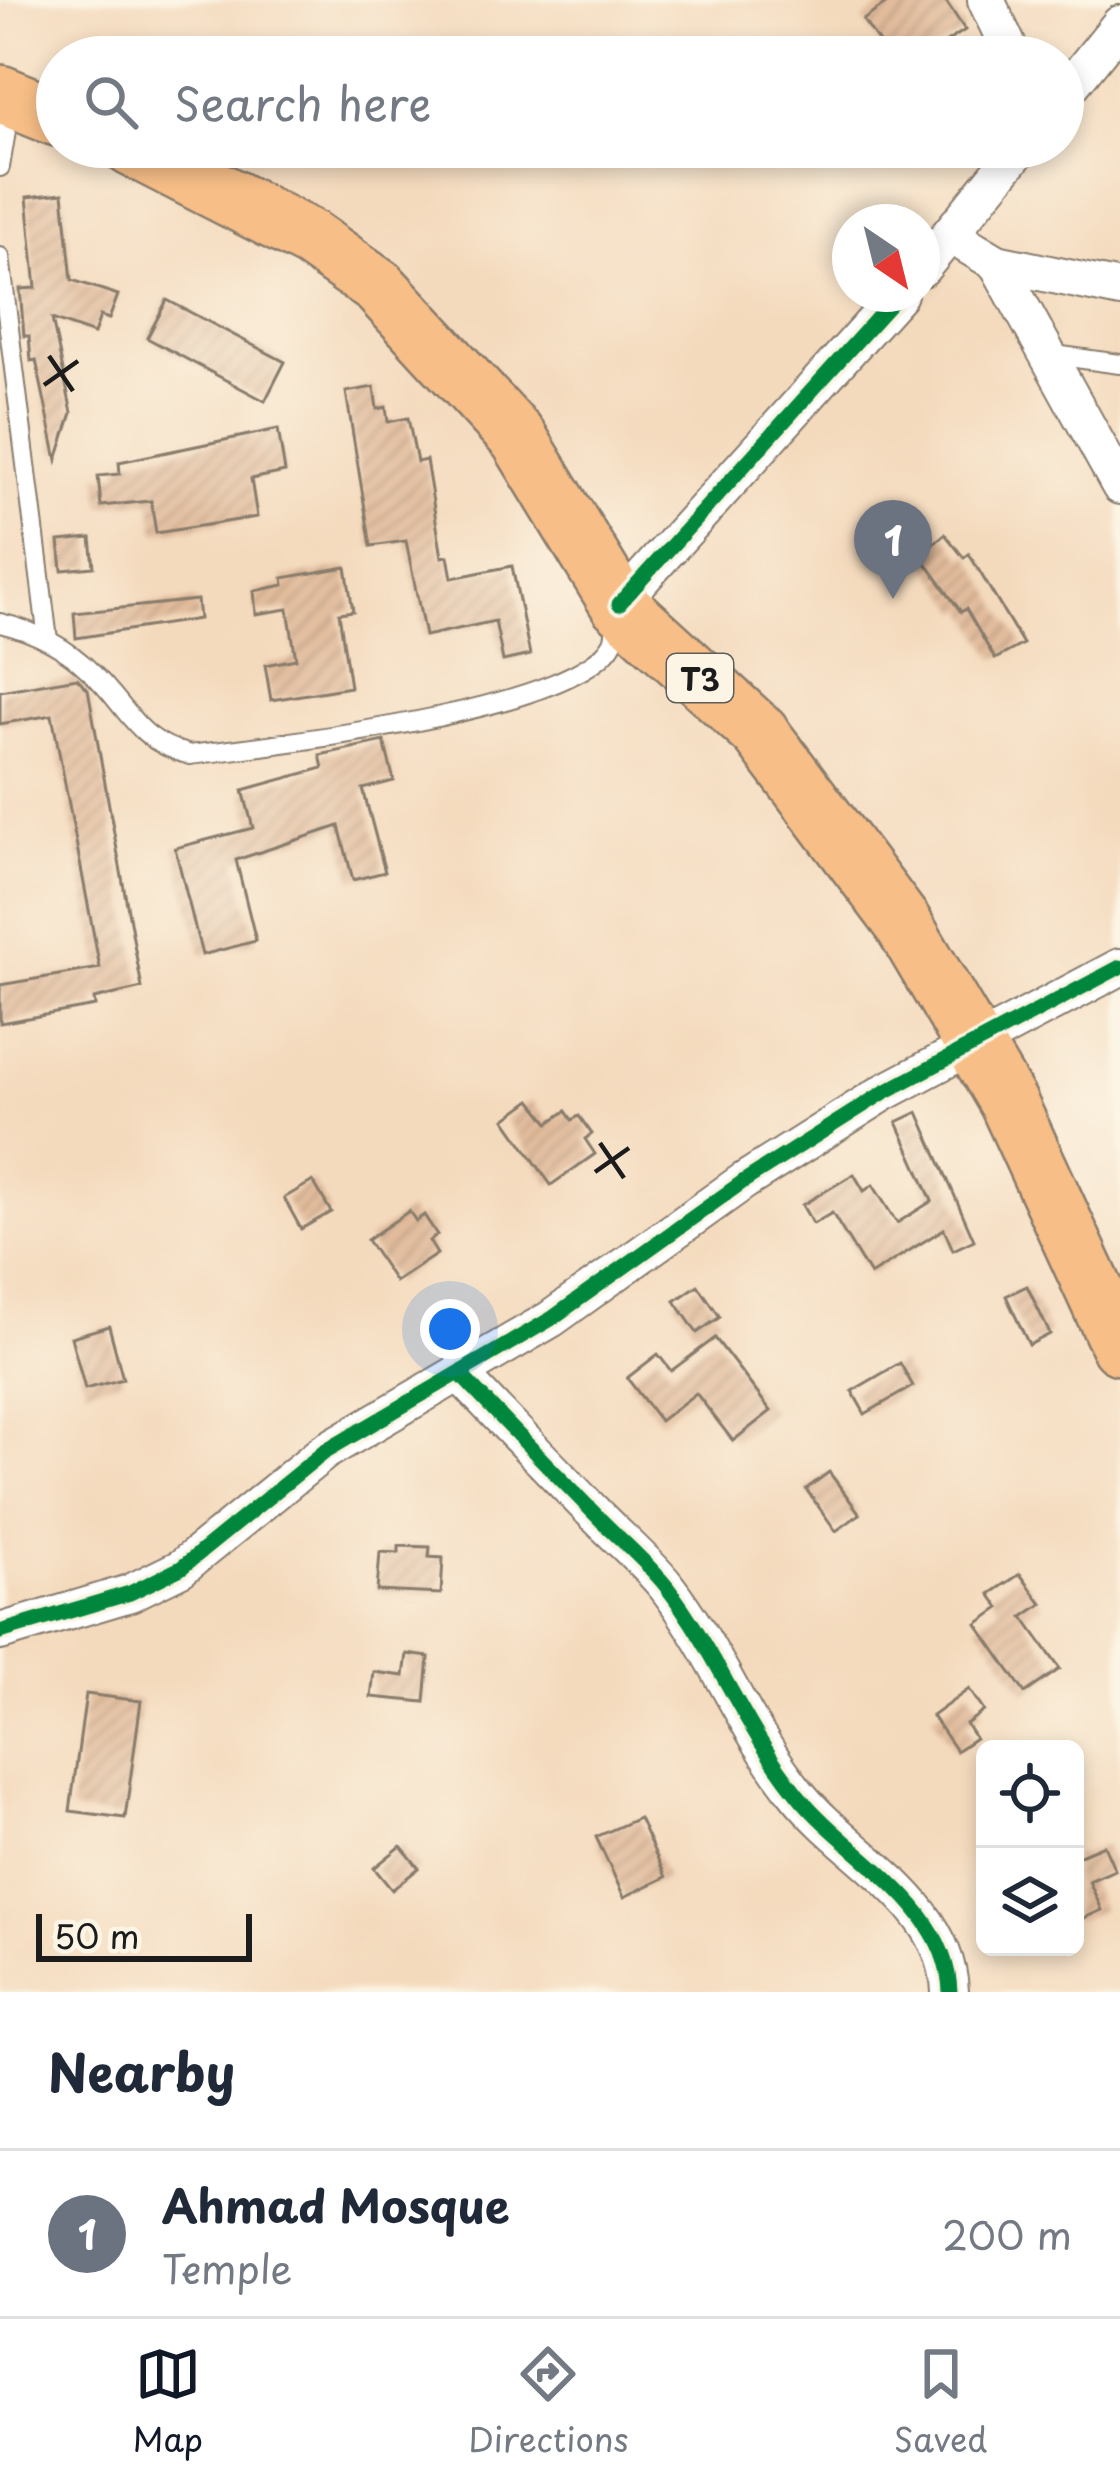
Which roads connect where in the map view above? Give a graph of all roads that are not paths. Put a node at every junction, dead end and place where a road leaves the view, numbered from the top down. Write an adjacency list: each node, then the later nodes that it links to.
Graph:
1 (986, 0): 3 (street)
2 (1120, 24): 4 (street)
3 (1002, 36)
4 (1084, 69)
5 (17, 102): 6 (lane)
6 (0, 167)
7 (173, 168): 18 (highway, T3)
8 (1005, 168): 9 (street)
9 (952, 236): 10 (street); 12 (street)
10 (940, 249)
11 (0, 257): 20 (lane)
12 (997, 263): 13 (street); 15 (street)
13 (1120, 289)
14 (882, 312): 18 (street)
15 (1046, 353): 16 (lane); 17 (street)
16 (1120, 364)
17 (1120, 486)
18 (619, 604): 20 (lane); 22 (highway, T3)
19 (0, 623): 20 (lane)
20 (48, 640)
21 (1120, 967): 22 (street)
22 (976, 1043): 23 (highway, T3); 24 (street)
23 (1120, 1346)
24 (460, 1376): 25 (street); 26 (street)
25 (0, 1632)
26 (950, 1992)

